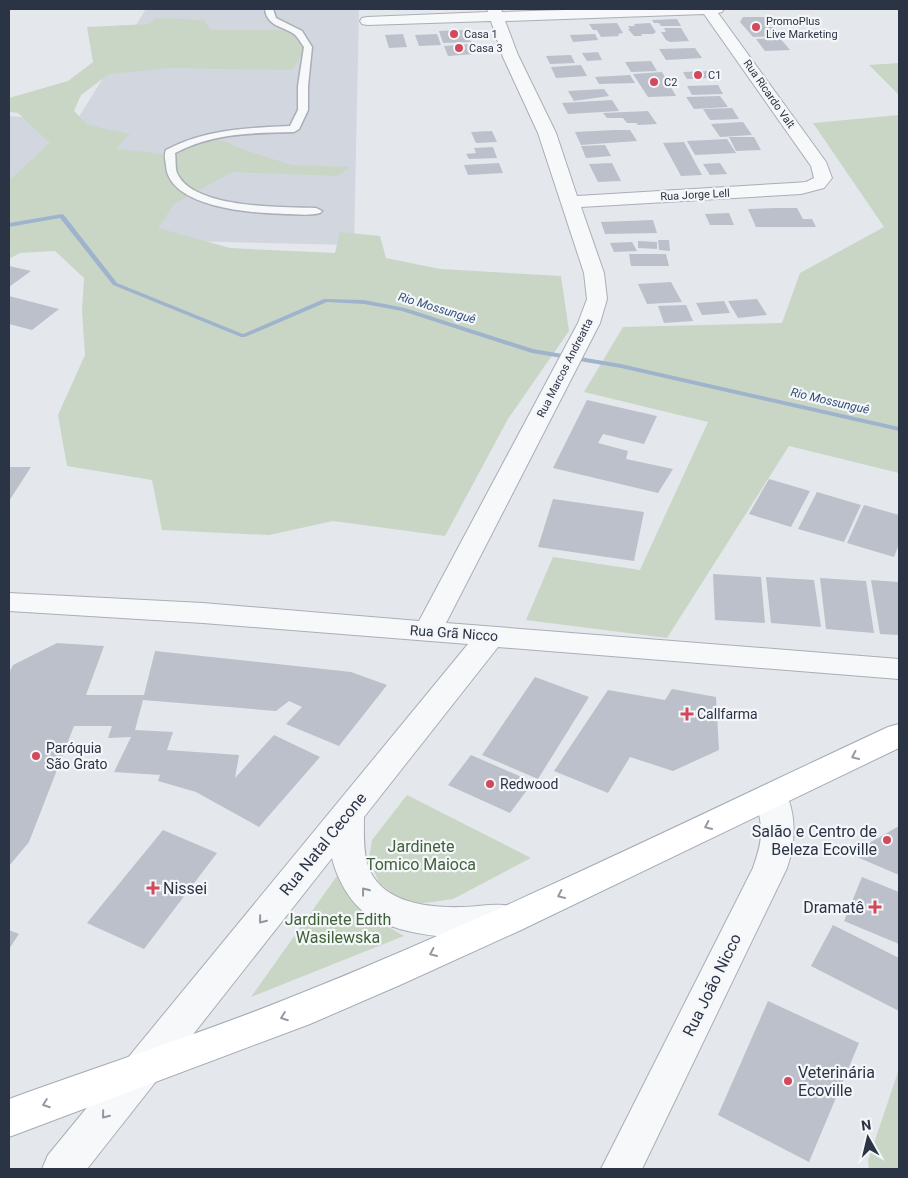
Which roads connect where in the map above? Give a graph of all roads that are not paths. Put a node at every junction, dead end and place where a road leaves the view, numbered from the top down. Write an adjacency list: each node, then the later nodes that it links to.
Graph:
1 (270, 9): 8 (lane)
2 (708, 9): 3 (street); 4 (street); 6 (street, Rua Ricardo Valt)
3 (717, 9)
4 (495, 12): 5 (street); 7 (street, Rua Marcos Andreatta)
5 (367, 21)
6 (820, 182): 7 (street, Rua Jorge Lell)
7 (569, 202): 10 (street, Rua Marcos Andreatta)
8 (316, 211)
9 (9, 602): 10 (street, Rua Grã Nicco)
10 (428, 631): 11 (street, Rua Grã Nicco)
11 (491, 636): 12 (street, Rua Grã Nicco); 15 (street, Rua Natal Cecone)
12 (899, 669)
13 (899, 735): 14 (main road, one-way to 14)
14 (772, 796): 16 (main road, one-way to 16); 20 (street, Rua João Nicco)
15 (348, 814): 16 (street, one-way to 15); 17 (street, Rua Natal Cecone, one-way to 17)
16 (510, 919): 17 (main road, one-way to 17)
17 (141, 1070): 18 (main road, one-way to 18); 19 (street, Rua Natal Cecone, one-way to 19)
18 (9, 1118)
19 (62, 1169)
20 (620, 1169)

